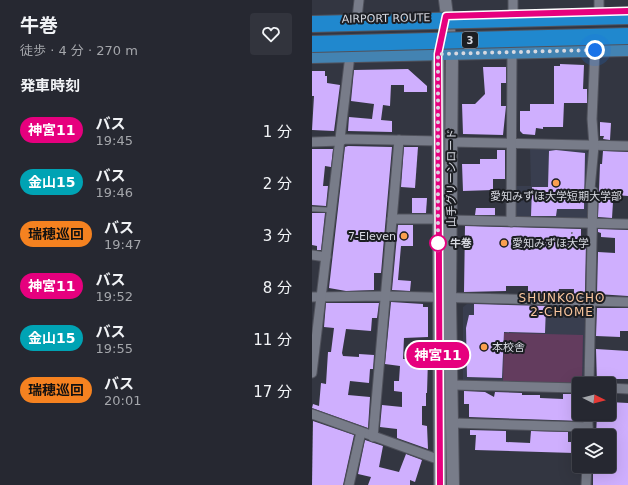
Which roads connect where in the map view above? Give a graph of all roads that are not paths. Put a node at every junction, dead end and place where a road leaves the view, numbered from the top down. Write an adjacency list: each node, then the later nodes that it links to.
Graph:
1 (359, 0): 9 (street)
2 (445, 0): 7 (street, 山手グリーンロード)
3 (513, 0): 6 (street)
4 (599, 6): 5 (main road, AIRPORT ROUTE); 6 (main road, AIRPORT ROUTE)
5 (628, 11)
6 (513, 15): 7 (main road, AIRPORT ROUTE)
7 (446, 16): 9 (main road, AIRPORT ROUTE); 17 (street, 山手グリーンロード)
8 (628, 16): 11 (highway, 3, bridge)
9 (357, 18): 10 (main road, AIRPORT ROUTE)
10 (312, 19)
11 (312, 24)
12 (628, 36): 13 (highway, 3, bridge)
13 (312, 44)
14 (628, 49): 15 (main road)
15 (595, 50): 16 (main road); 26 (street)
16 (512, 52): 17 (main road); 25 (street)
17 (445, 54): 18 (main road); 22 (street, 山手グリーンロード); 24 (street, 山手グリーンロード)
18 (350, 55): 19 (main road); 21 (street)
19 (312, 56)
20 (399, 140): 21 (street); 22 (street); 30 (street)
21 (340, 141): 23 (street); 29 (street)
22 (438, 141): 31 (street, 山手グリーンロード)
23 (312, 142)
24 (451, 142): 25 (street); 32 (street, 山手グリーンロード)
25 (511, 144): 26 (street); 33 (street)
26 (594, 146): 27 (street); 34 (street)
27 (628, 146)
28 (312, 208): 29 (lane)
29 (332, 210): 37 (street)
30 (392, 219): 31 (street); 38 (street)
31 (438, 219): 40 (street, 山手グリーンロード)
32 (451, 220): 33 (street); 41 (street, 山手グリーンロード)
33 (511, 222): 34 (street)
34 (592, 224): 35 (street); 42 (street)
35 (628, 224)
36 (312, 255): 37 (street)
37 (326, 257): 39 (street)
38 (385, 296): 39 (street); 40 (street); 55 (street)
39 (317, 297): 44 (street)
40 (438, 299): 41 (street); 56 (street, 山手グリーンロード)
41 (450, 299): 42 (street); 47 (street, 山手グリーンロード)
42 (590, 301): 43 (street); 46 (street)
43 (628, 302)
44 (313, 355): 45 (street)
45 (312, 373)
46 (589, 377)
47 (453, 385): 48 (street); 52 (street, 山手グリーンロード)
48 (572, 388)
49 (616, 388): 50 (street)
50 (628, 389)
51 (312, 414): 54 (street)
52 (453, 423): 53 (street); 60 (street, 山手グリーンロード)
53 (572, 430)
54 (361, 432): 55 (street); 58 (street)
55 (373, 437): 56 (street)
56 (440, 460): 59 (street, 山手グリーンロード)
57 (587, 473): 61 (street)
58 (349, 485)
59 (440, 485)
60 (453, 485)
61 (586, 485)

